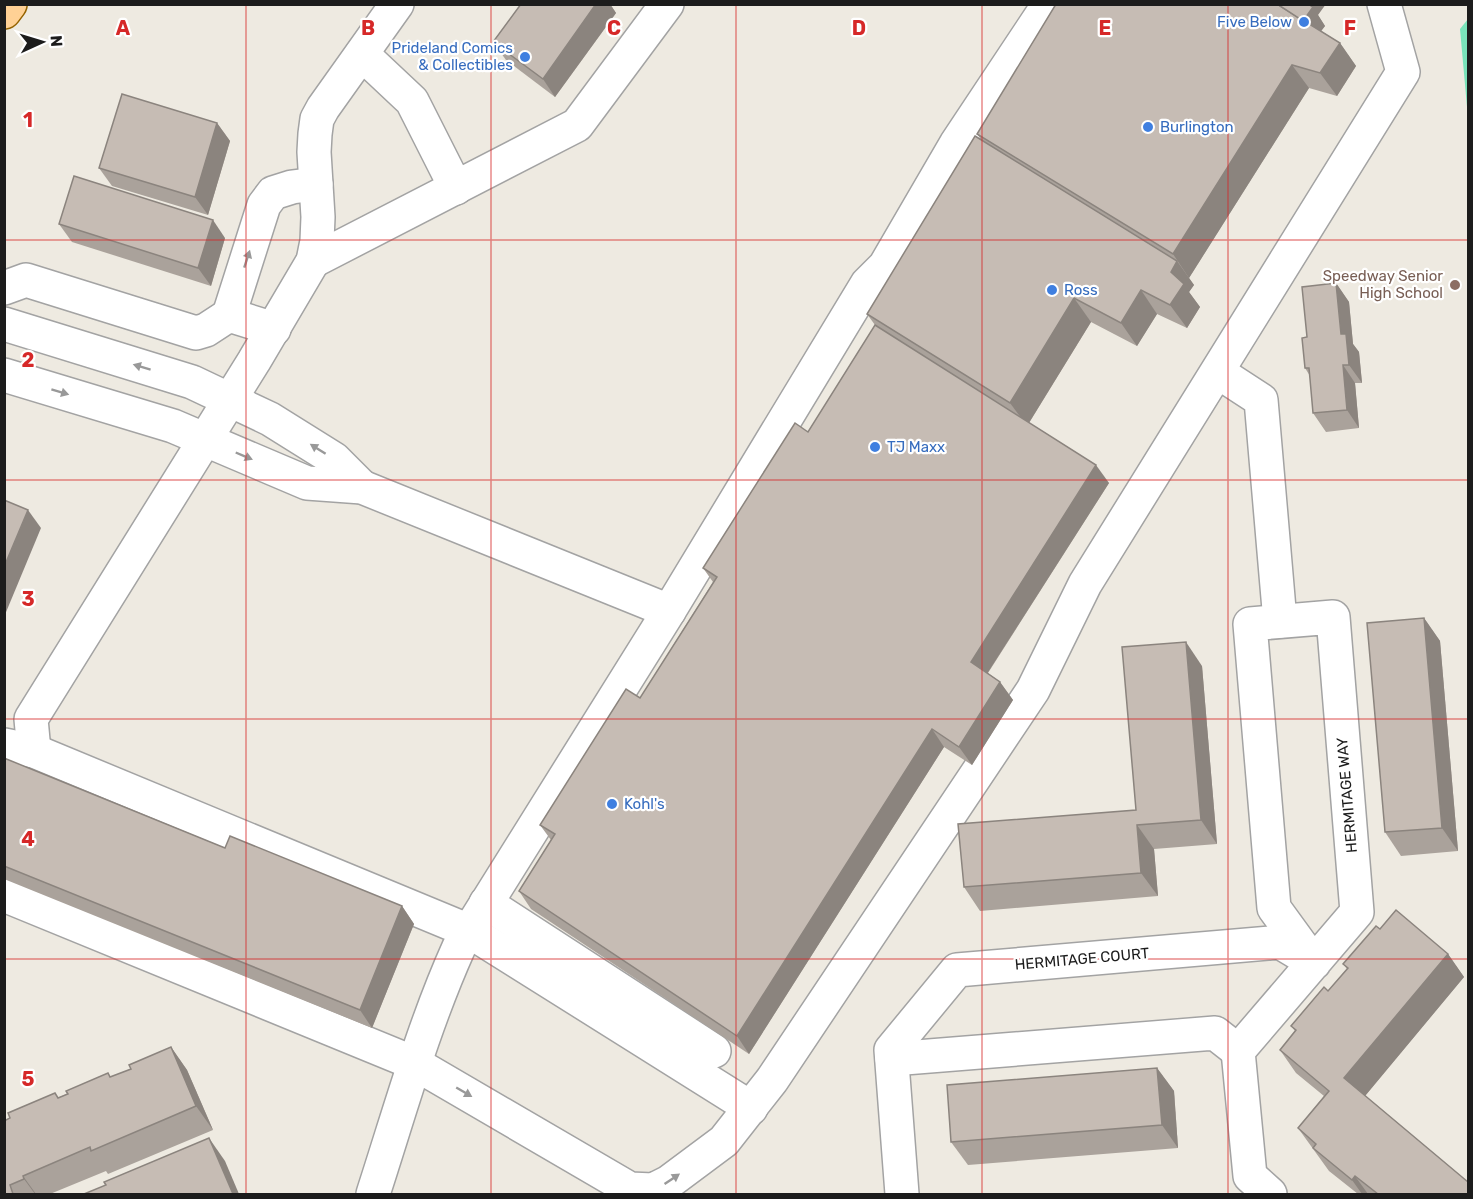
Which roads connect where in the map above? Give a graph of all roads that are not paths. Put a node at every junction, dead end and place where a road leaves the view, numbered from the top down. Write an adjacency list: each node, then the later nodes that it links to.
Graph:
1 (10, 4): 6 (main road)
2 (397, 4): 7 (street)
3 (667, 4): 9 (street)
4 (1049, 4): 20 (street)
5 (1384, 4): 15 (street)
6 (4, 12)
7 (362, 54): 8 (street); 9 (street)
8 (316, 184): 10 (street); 12 (street, one-way to 8)
9 (456, 188): 10 (street)
10 (314, 261): 14 (street)
11 (15, 284): 12 (street)
12 (230, 315): 14 (street)
13 (4, 324): 17 (street, one-way to 13)
14 (274, 329): 17 (street)
15 (1218, 372): 21 (street); 31 (street)
16 (4, 375): 18 (street, one-way to 18)
17 (230, 400): 18 (street); 19 (street, one-way to 17)
18 (205, 440): 19 (street, one-way to 19); 22 (street)
19 (362, 487): 20 (street)
20 (669, 611): 24 (street)
21 (1280, 621): 26 (street); 26 (street, HERMITAGE WAY)
22 (19, 748): 25 (street)
23 (4, 895): 30 (street)
24 (486, 903): 25 (street); 27 (street)
25 (469, 931): 30 (street); 31 (street)
26 (1314, 963): 28 (street, HERMITAGE WAY); 29 (street, HERMITAGE COURT)
27 (714, 1051)
28 (1238, 1051): 29 (street); 34 (street)
29 (892, 1059): 33 (street)
30 (414, 1063): 31 (street, one-way to 31); 32 (street)
31 (750, 1108)
32 (373, 1194)
33 (902, 1194)
34 (1270, 1194)

